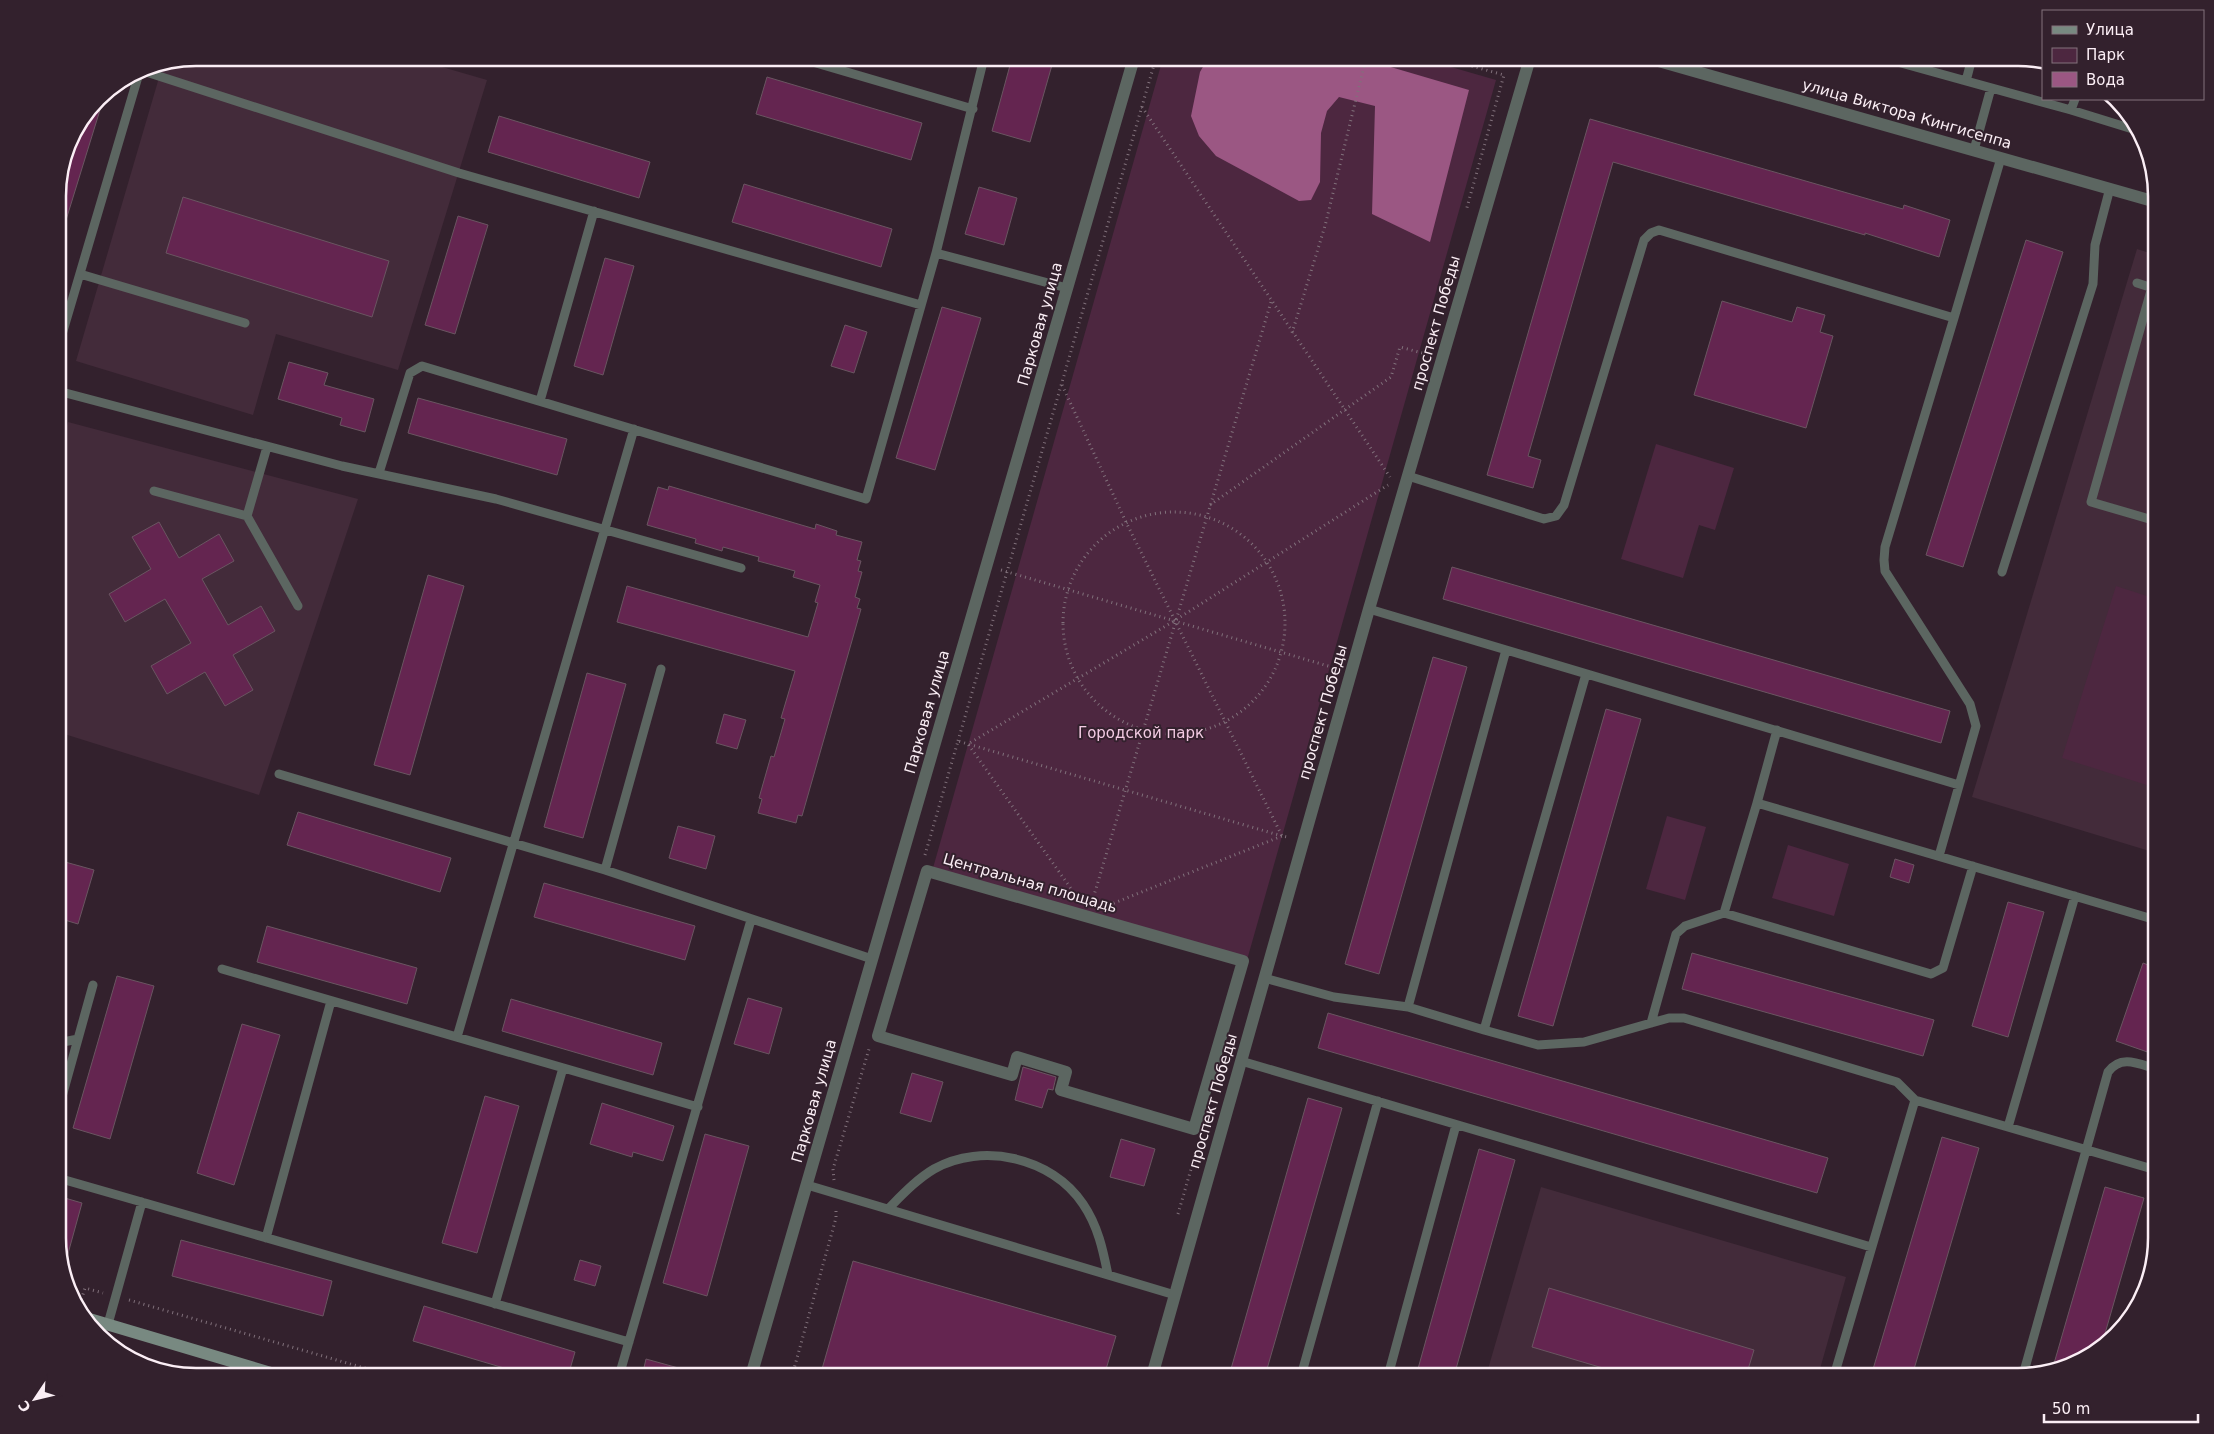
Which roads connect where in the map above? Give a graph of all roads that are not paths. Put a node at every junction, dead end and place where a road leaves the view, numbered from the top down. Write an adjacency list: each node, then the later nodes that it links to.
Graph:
1 (1132, 66): 25 (street, Парковая улица)
2 (1528, 66): 36 (street, проспект Победы)
3 (1677, 66): 16 (street, улица Виктора Кингисеппа)
4 (1912, 66): 10 (lane)
5 (1970, 66): 10 (lane)
6 (829, 67): 13 (lane)
7 (982, 67): 13 (lane)
8 (152, 74): 20 (lane)
9 (137, 81): 22 (lane)
10 (1966, 81): 11 (lane)
11 (1991, 88): 14 (lane); 16 (lane)
12 (2075, 100): 14 (lane)
13 (973, 109): 21 (lane)
14 (2071, 110): 15 (lane)
15 (2128, 128)
16 (1974, 150): 17 (street, улица Виктора Кингисеппа)
17 (2001, 158): 18 (street, улица Виктора Кингисеппа); 29 (lane)
18 (2110, 188): 19 (street, улица Виктора Кингисеппа); 42 (lane)
19 (2148, 200)
20 (594, 211): 26 (lane); 32 (lane)
21 (936, 253): 25 (lane); 26 (lane)
22 (80, 274): 28 (lane); 30 (lane)
23 (2137, 283): 24 (lane)
24 (2148, 286)
25 (1067, 288): 60 (street, Парковая улица)
26 (921, 305): 33 (lane)
27 (2148, 308): 39 (lane)
28 (67, 318)
29 (1954, 318): 36 (lane); 50 (lane)
30 (245, 323)
31 (67, 393): 34 (lane)
32 (540, 401): 33 (lane); 35 (lane)
33 (634, 429): 40 (lane)
34 (267, 447): 35 (lane); 38 (lane)
35 (379, 473): 40 (lane)
36 (1408, 476): 44 (street, проспект Победы)
37 (154, 491): 38 (lane)
38 (247, 516): 43 (lane)
39 (2148, 519)
40 (605, 530): 41 (lane); 52 (lane)
41 (742, 568)
42 (2002, 572)
43 (298, 606)
44 (1369, 609): 45 (lane); 62 (street, проспект Победы)
45 (1506, 650): 47 (lane); 65 (lane)
46 (661, 669): 55 (lane)
47 (1586, 674): 48 (lane); 67 (lane)
48 (1777, 730): 50 (lane); 51 (lane)
49 (279, 774): 52 (lane)
50 (1959, 785): 53 (lane)
51 (1756, 803): 53 (lane); 57 (lane)
52 (514, 843): 55 (lane); 68 (lane)
53 (1939, 856): 54 (lane)
54 (1973, 866): 56 (lane); 57 (lane)
55 (605, 870): 59 (lane)
56 (2075, 896): 58 (lane); 79 (lane)
57 (1724, 912): 66 (lane)
58 (2148, 918)
59 (751, 920): 60 (lane); 77 (lane)
60 (872, 959): 84 (street, Парковая улица)
61 (222, 969): 64 (lane)
62 (1264, 978): 65 (lane); 71 (street, проспект Победы)
63 (93, 985): 69 (lane)
64 (332, 1001): 68 (lane); 87 (lane)
65 (1408, 1007): 67 (lane)
66 (1651, 1023): 67 (lane); 75 (lane)
67 (1484, 1030)
68 (457, 1037): 73 (lane)
69 (78, 1039): 70 (lane); 74 (lane)
70 (67, 1041)
71 (1241, 1061): 76 (lane); 90 (street, проспект Победы)
72 (2148, 1067): 81 (lane)
73 (563, 1068): 77 (lane); 91 (lane)
74 (67, 1079)
75 (1915, 1100): 79 (lane); 88 (lane)
76 (1378, 1101): 78 (lane); 100 (lane)
77 (698, 1107): 94 (lane)
78 (1456, 1124): 88 (lane); 101 (lane)
79 (2008, 1128): 81 (lane)
80 (1194, 1129): 80 (street, Центральная площадь)
81 (2086, 1151): 82 (lane); 95 (lane)
82 (2148, 1168)
83 (67, 1181): 85 (lane)
84 (807, 1185): 86 (lane); 98 (street, Парковая улица)
85 (142, 1202): 87 (lane); 93 (lane)
86 (888, 1209): 89 (lane); 89 (lane)
87 (266, 1238): 91 (lane)
88 (1871, 1247): 102 (lane)
89 (1108, 1275): 90 (lane)
90 (1175, 1296): 99 (street, проспект Победы)
91 (495, 1304): 94 (lane)
92 (97, 1321): 93 (main road)
93 (108, 1324): 96 (main road)
94 (629, 1342): 97 (lane)
95 (2025, 1367)
96 (254, 1368)
97 (621, 1368)
98 (753, 1368)
99 (1154, 1368)
100 (1303, 1368)
101 (1390, 1368)
102 (1836, 1368)

